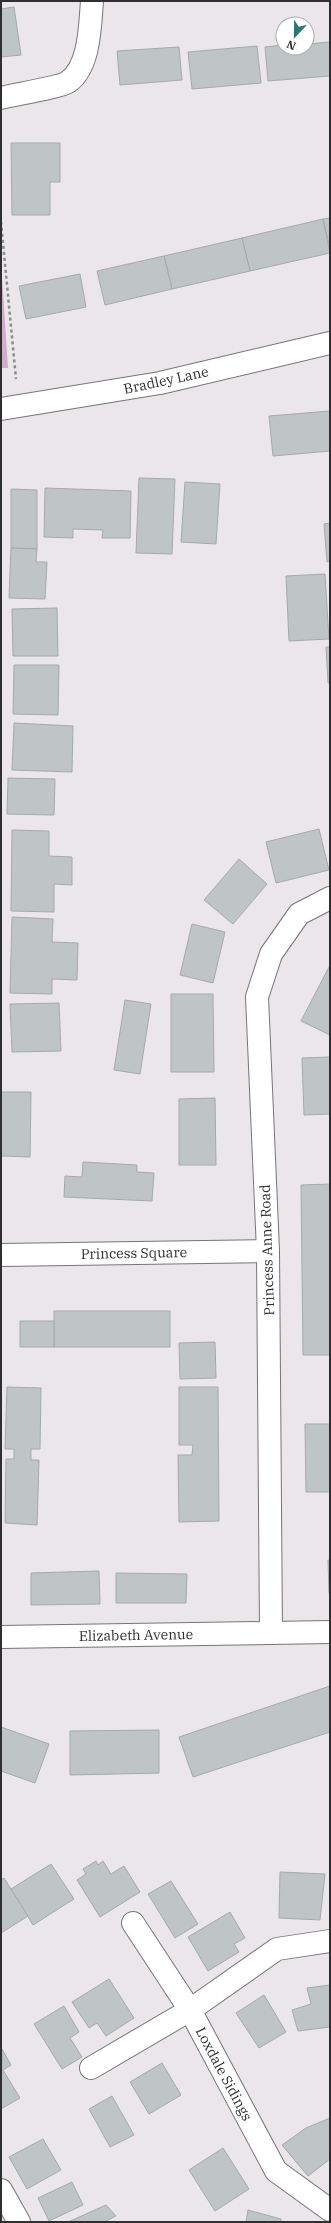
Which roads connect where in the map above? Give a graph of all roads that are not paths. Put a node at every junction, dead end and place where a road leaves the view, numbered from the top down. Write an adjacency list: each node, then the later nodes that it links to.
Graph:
1 (92, 1): 2 (street)
2 (1, 98)
3 (330, 343): 4 (street, Bradley Lane)
4 (10, 407)
5 (330, 898): 6 (street, Princess Anne Road)
6 (268, 1251): 7 (street, Princess Square); 9 (street, Princess Anne Road)
7 (1, 1255)
8 (330, 1632): 9 (street, Elizabeth Avenue)
9 (271, 1633): 10 (street, Elizabeth Avenue)
10 (1, 1637)
11 (133, 1923): 13 (street, Loxdale Sidings)
12 (330, 1941): 13 (street)
13 (190, 2010): 14 (street); 16 (street, Loxdale Sidings)
14 (91, 2068)
15 (1, 2190): 17 (street)
16 (330, 2210)
17 (19, 2222)

